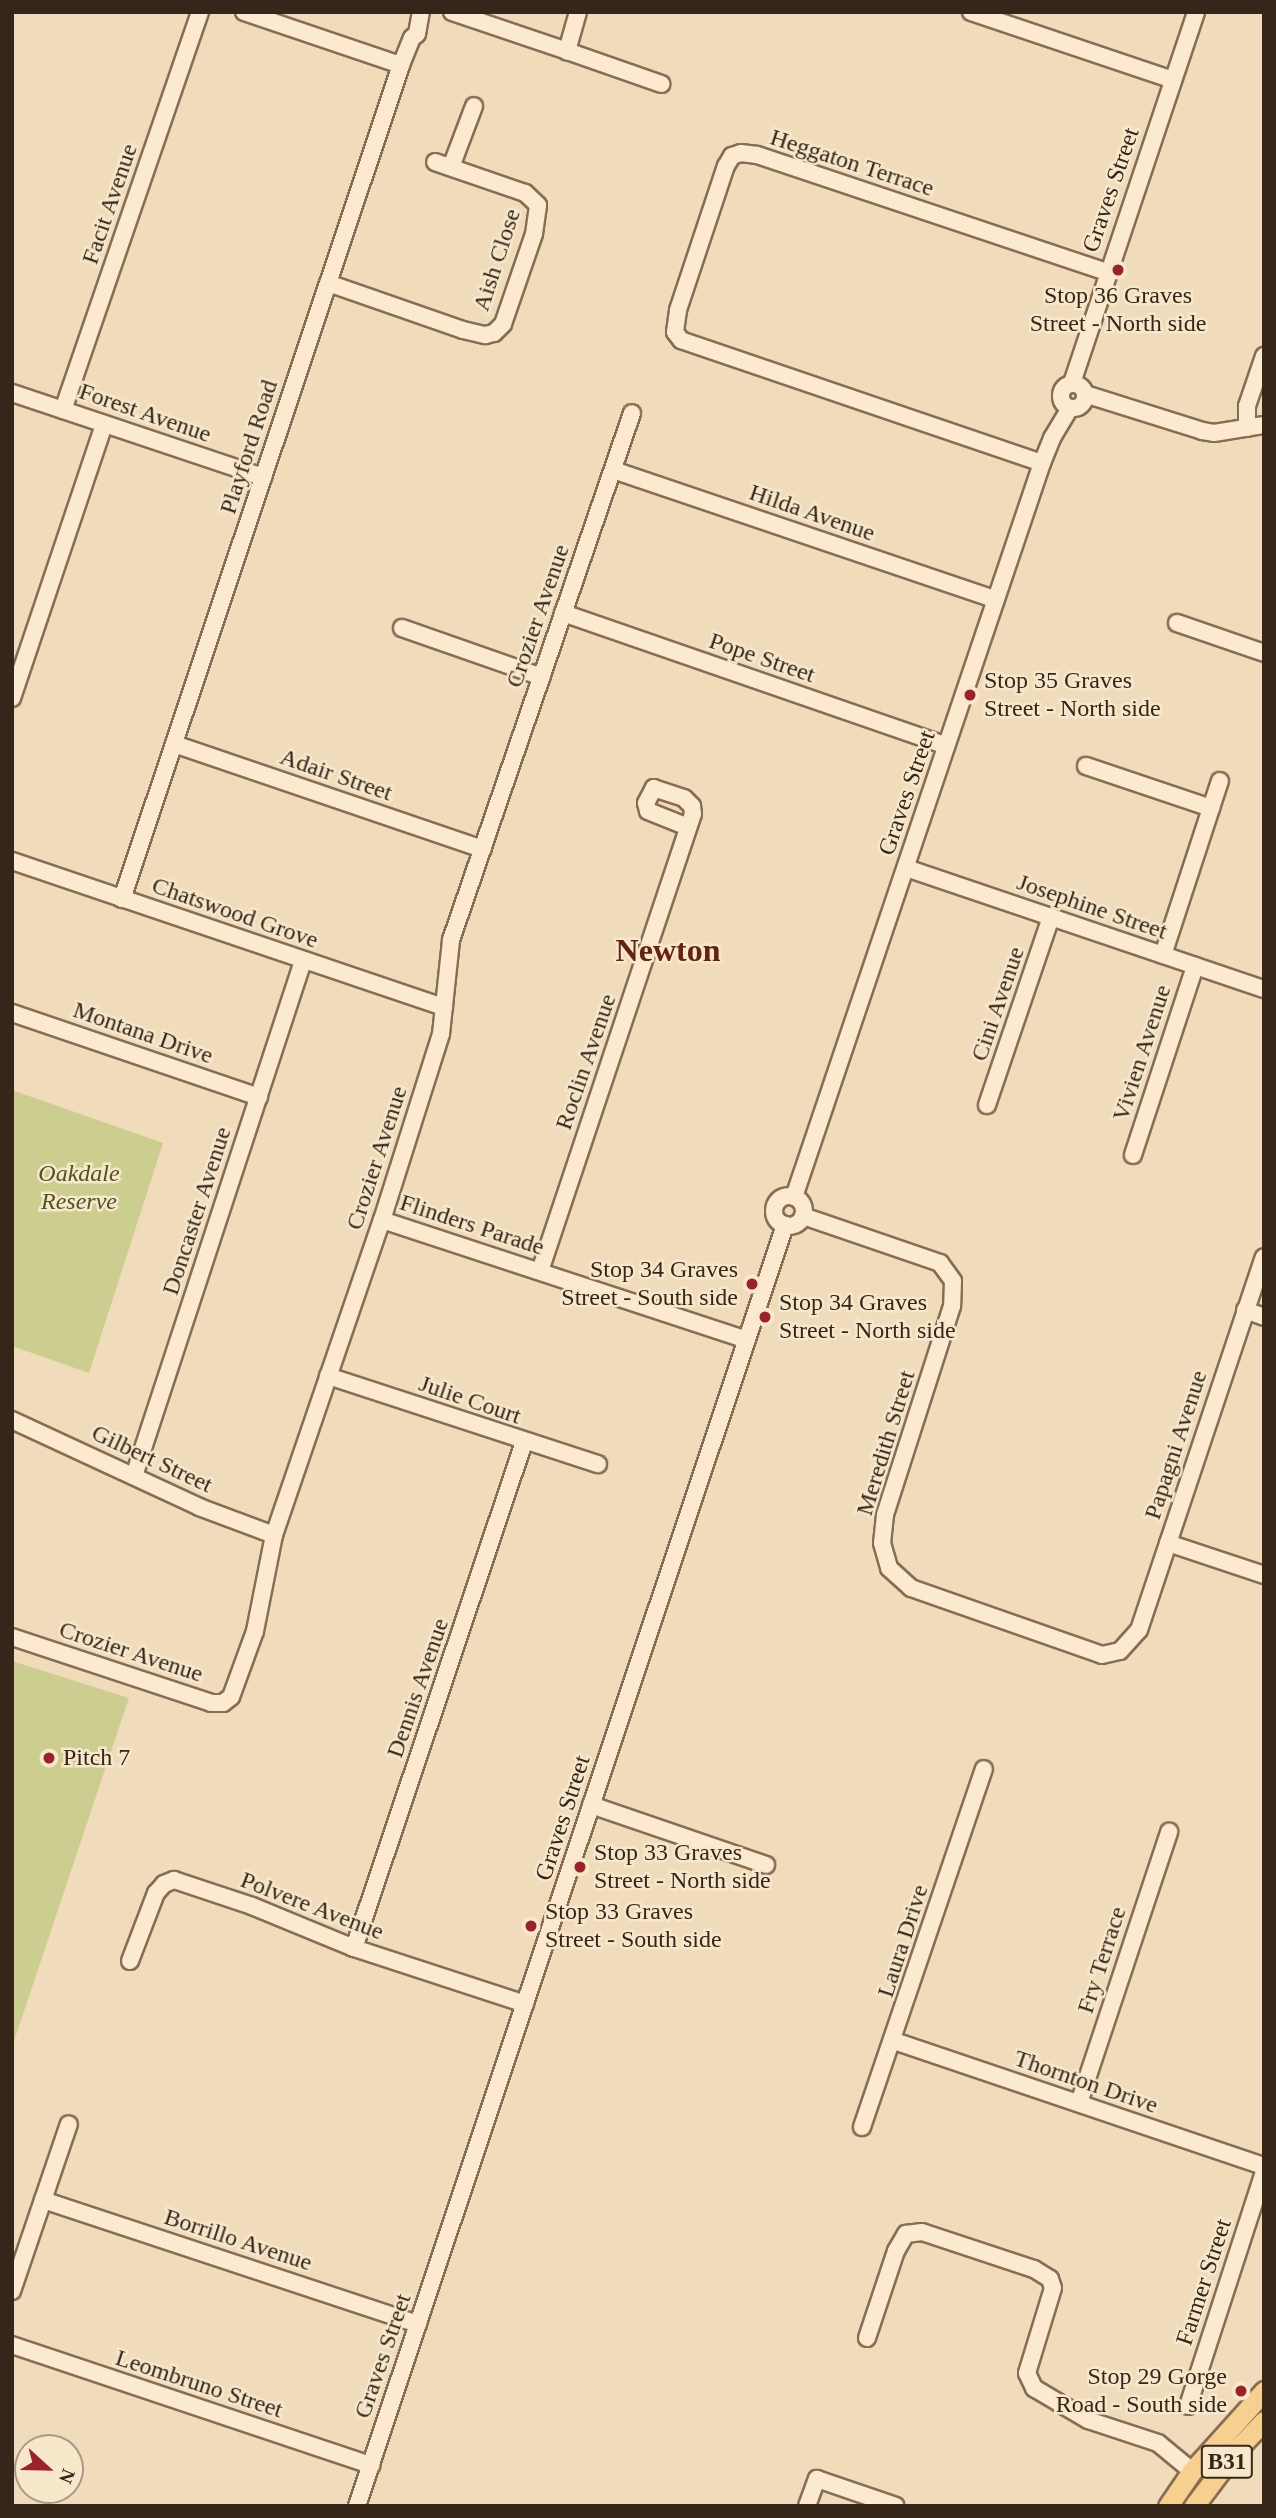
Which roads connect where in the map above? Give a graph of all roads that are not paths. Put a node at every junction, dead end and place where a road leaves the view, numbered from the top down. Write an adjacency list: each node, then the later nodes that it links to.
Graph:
1 (200, 12): 22 (street, Facit Avenue)
2 (244, 12): 9 (street)
3 (421, 12): 9 (street, Playford Road)
4 (452, 12): 8 (street)
5 (579, 12): 8 (street)
6 (971, 12): 10 (street)
7 (1196, 12): 10 (street, Graves Street)
8 (567, 51): 11 (street)
9 (401, 65): 16 (street, Playford Road)
10 (1173, 80): 15 (street, Graves Street)
11 (661, 84)
12 (474, 106): 14 (street)
13 (435, 162): 14 (street, Aish Close)
14 (452, 167): 16 (street, Aish Close)
15 (1107, 272): 18 (street, Graves Street); 27 (street, Heggaton Terrace)
16 (328, 283): 29 (street, Playford Road)
17 (1264, 356): 26 (street)
18 (1072, 383): 20 (street); 21 (street)
19 (12, 393): 22 (street, Forest Avenue)
20 (1085, 394): 21 (street); 26 (street)
21 (1070, 408): 27 (street, Graves Street)
22 (63, 410): 24 (street, Forest Avenue)
23 (632, 413): 28 (street, Crozier Avenue)
24 (104, 424): 29 (street, Forest Avenue); 36 (street)
25 (1264, 425): 26 (street)
26 (1247, 428)
27 (1042, 463): 30 (street, Graves Street)
28 (613, 470): 30 (street, Hilda Avenue); 31 (street, Crozier Avenue)
29 (263, 477): 37 (street, Playford Road)
30 (996, 600): 38 (street, Graves Street)
31 (563, 613): 35 (street, Crozier Avenue); 38 (street, Pope Street)
32 (1177, 622): 34 (street)
33 (402, 628): 35 (street)
34 (1264, 653)
35 (542, 677): 43 (street, Crozier Avenue)
36 (12, 698)
37 (174, 744): 43 (street, Adair Street); 46 (street, Playford Road)
38 (946, 746): 45 (street, Graves Street)
39 (1086, 766): 41 (street)
40 (1220, 781): 41 (street)
41 (1211, 808): 48 (street)
42 (688, 827): 62 (street, Roclin Avenue)
43 (483, 849): 52 (street, Crozier Avenue)
44 (12, 861): 46 (street, Chatswood Grove)
45 (906, 868): 47 (street, Josephine Street); 57 (street, Graves Street)
46 (122, 899): 49 (street, Chatswood Grove)
47 (1051, 917): 48 (street, Josephine Street); 55 (street, Cini Avenue)
48 (1163, 955): 50 (street, Josephine Street)
49 (303, 961): 52 (street, Chatswood Grove); 54 (street, Doncaster Avenue)
50 (1195, 966): 51 (street, Josephine Street); 56 (street, Vivien Avenue)
51 (1264, 989)
52 (444, 1007): 59 (street, Crozier Avenue)
53 (12, 1013): 54 (street, Montana Drive)
54 (259, 1097): 70 (street, Doncaster Avenue)
55 (987, 1105)
56 (1133, 1155)
57 (794, 1197): 58 (street); 60 (street)
58 (803, 1216): 60 (street); 75 (street, Meredith Street)
59 (382, 1220): 62 (street, Flinders Parade); 66 (street, Crozier Avenue)
60 (785, 1225): 65 (street, Graves Street)
61 (1264, 1257): 63 (street, Papagni Avenue)
62 (540, 1271): 65 (street, Flinders Parade)
63 (1245, 1310): 64 (street); 72 (street, Papagni Avenue)
64 (1264, 1317)
65 (747, 1340): 77 (street, Graves Street)
66 (328, 1376): 68 (street, Julie Court); 71 (street, Crozier Avenue)
67 (12, 1420): 70 (street, Gilbert Street)
68 (524, 1442): 69 (street, Julie Court); 80 (street, Dennis Avenue)
69 (598, 1464)
70 (134, 1476): 71 (street, Gilbert Street)
71 (274, 1535): 74 (street, Crozier Avenue)
72 (1168, 1543): 73 (street); 75 (street, Papagni Avenue)
73 (1264, 1575)
74 (12, 1637)
75 (1128, 1645)
76 (984, 1769): 83 (street, Laura Drive)
77 (591, 1805): 79 (street); 82 (street, Graves Street)
78 (1169, 1832): 84 (street, Fry Terrace)
79 (766, 1865)
80 (355, 1948): 81 (street, Polvere Avenue); 82 (street, Polvere Avenue)
81 (130, 1961)
82 (525, 2004): 91 (street, Graves Street)
83 (894, 2041): 84 (street, Thornton Drive); 86 (street, Laura Drive)
84 (1079, 2103): 87 (street, Thornton Drive)
85 (69, 2124): 89 (street)
86 (862, 2127)
87 (1264, 2166)
88 (1264, 2172): 95 (street, Farmer Street)
89 (43, 2200): 90 (street); 91 (street, Borrillo Avenue)
90 (12, 2291)
91 (418, 2324): 97 (street, Graves Street)
92 (867, 2338): 98 (street)
93 (12, 2346): 97 (street, Leombruno Street)
94 (1263, 2394): 98 (main road, B31)
95 (1188, 2406)
96 (1264, 2421): 103 (main road, B31)
97 (371, 2465): 99 (street, Graves Street)
98 (1192, 2471): 102 (main road, B31)
99 (357, 2506)
100 (807, 2506): 101 (street)
101 (896, 2506)
102 (1168, 2506)
103 (1194, 2506)

